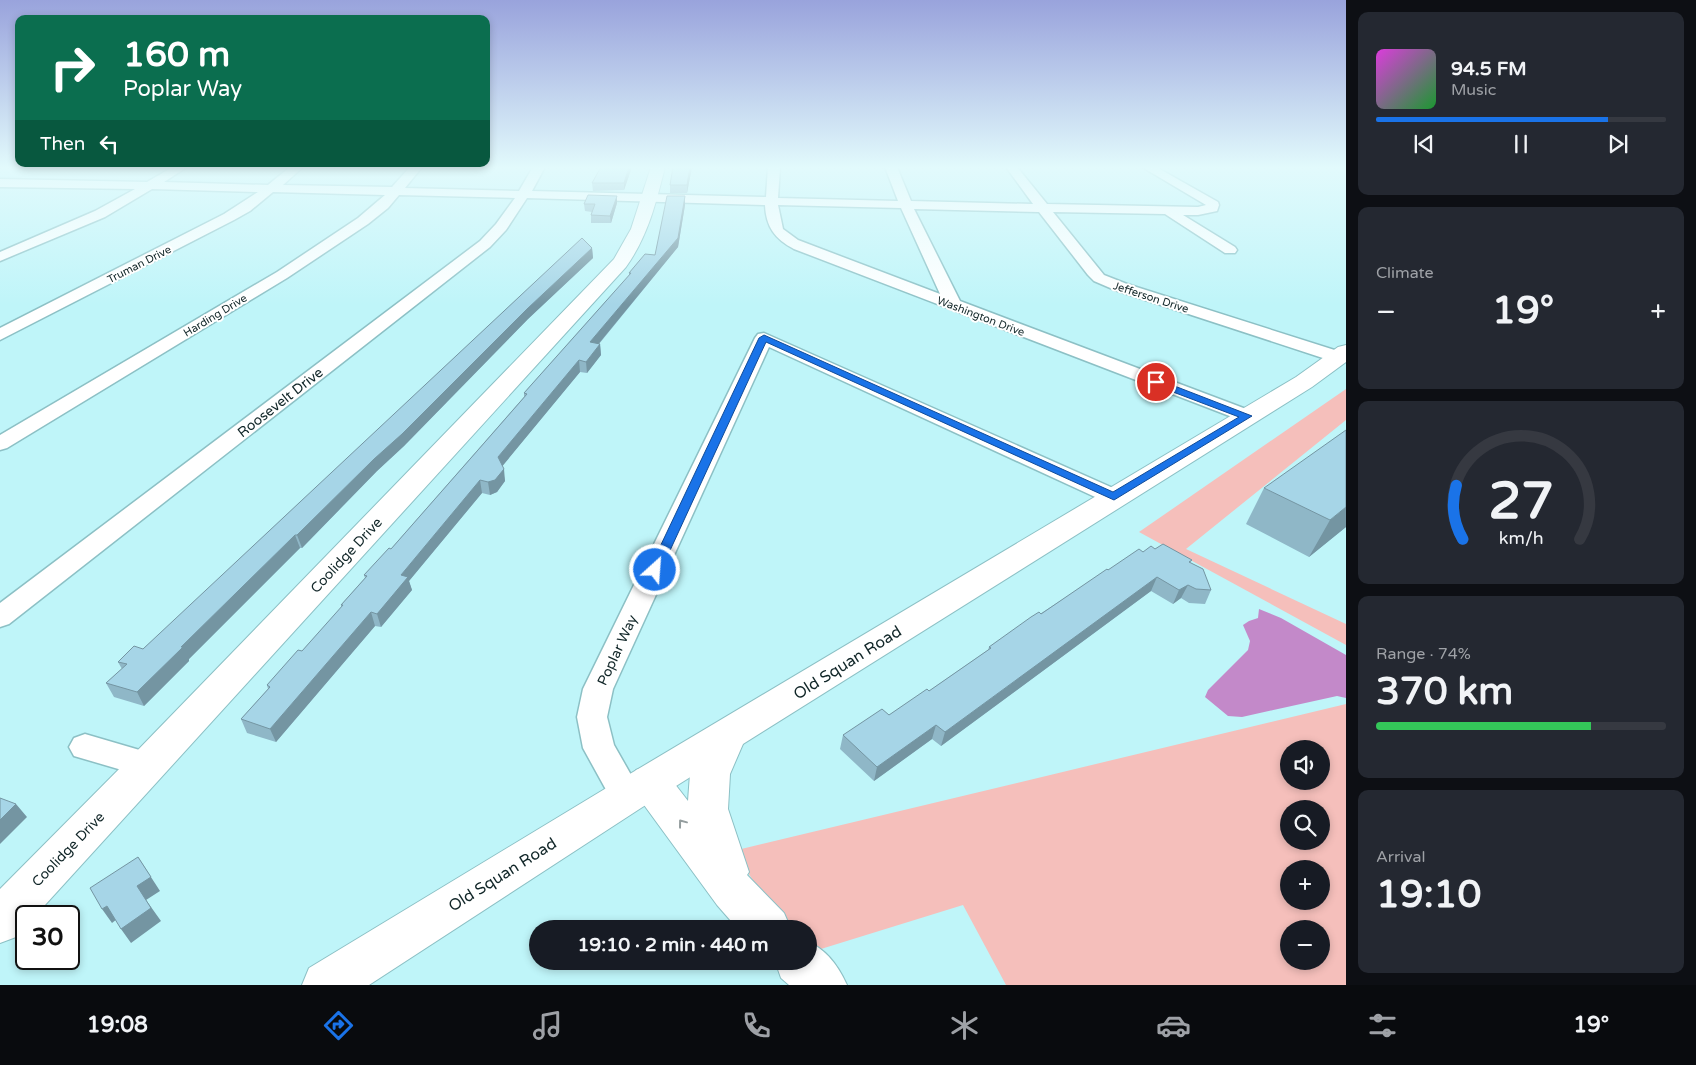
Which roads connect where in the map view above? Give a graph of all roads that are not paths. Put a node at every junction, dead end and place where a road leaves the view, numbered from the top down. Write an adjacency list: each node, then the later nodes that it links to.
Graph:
1 (102, 213): 11 (street)
2 (236, 213): 13 (street, Truman Drive)
3 (373, 213): 16 (street, Harding Drive)
4 (511, 213): 18 (street, Roosevelt Drive)
5 (645, 213): 21 (main road, Coolidge Drive)
6 (774, 213): 12 (street, Washington Drive)
7 (910, 213): 12 (street)
8 (1046, 213): 14 (street, Jefferson Drive)
9 (1172, 213): 10 (street)
10 (1230, 250)
11 (0, 257)
12 (954, 306): 15 (street, Washington Drive)
13 (0, 335)
14 (1342, 355): 15 (main road, Old Squan Road)
15 (1247, 416): 17 (main road, Old Squan Road)
16 (0, 444)
17 (1114, 497): 19 (main road, Old Squan Road); 22 (street, Poplar Way)
18 (0, 617)
19 (727, 737): 22 (main road, Old Squan Road); 23 (main road)
20 (85, 747): 21 (street)
21 (149, 765): 25 (main road, Coolidge Drive)
22 (638, 789): 23 (main road, one-way to 22); 27 (main road, Old Squan Road)
23 (732, 890): 24 (main road)
24 (760, 920)
25 (0, 921)
26 (807, 970): 28 (main road)
27 (341, 980)
28 (822, 985)

